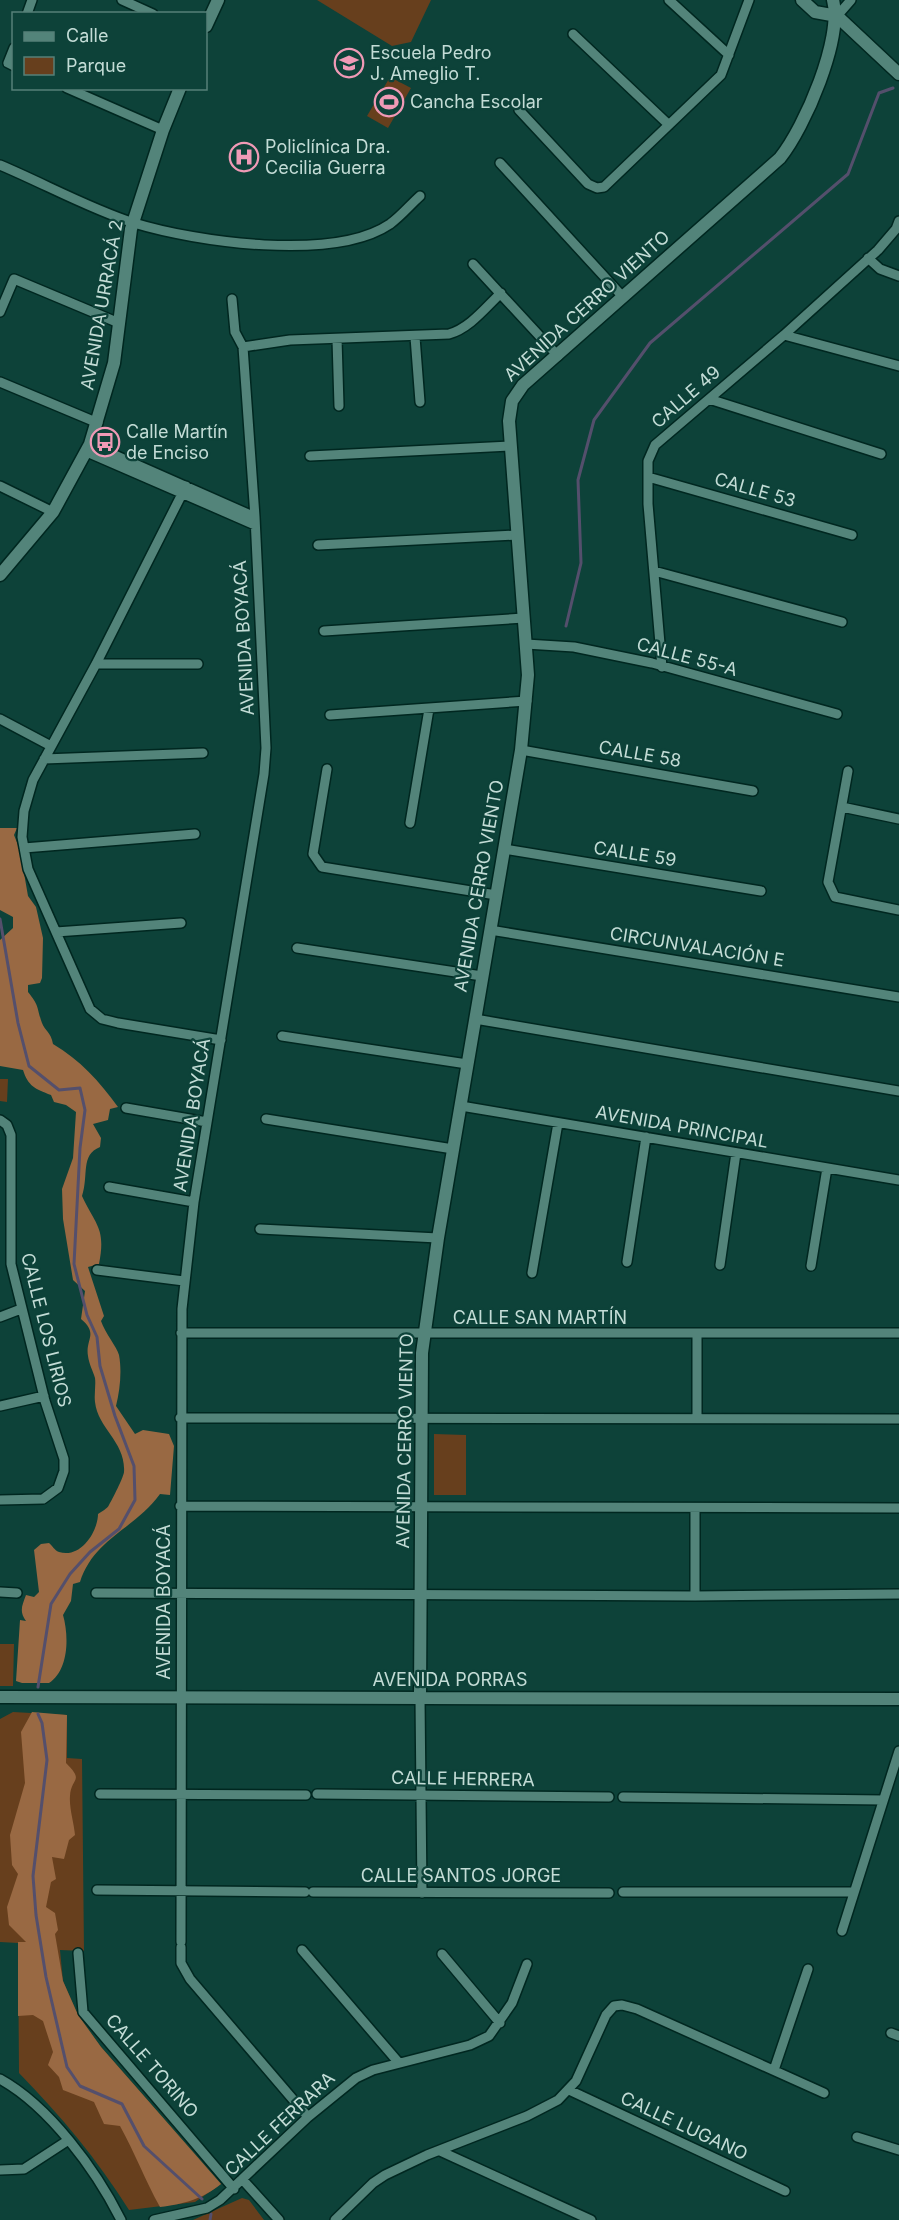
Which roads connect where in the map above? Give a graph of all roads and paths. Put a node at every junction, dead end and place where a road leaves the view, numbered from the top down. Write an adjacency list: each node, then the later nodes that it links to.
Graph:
1 (123, 0): 8 (street)
2 (218, 0): 10 (street)
3 (669, 0): 13 (street)
4 (749, 0): 13 (street)
5 (802, 0): 9 (street)
6 (833, 0): 9 (street)
7 (851, 0): 9 (street)
8 (149, 12)
9 (837, 16): 15 (street); 30 (street, AVENIDA CERRO VIENTO)
10 (207, 24)
11 (573, 34): 19 (street)
12 (12, 53): 14 (street)
13 (729, 55): 19 (street)
14 (12, 65)
15 (899, 74)
16 (72, 90): 20 (street)
17 (179, 90): 20 (street, AVENIDA URRACÁ 2)
18 (519, 110): 19 (street)
19 (669, 125)
20 (163, 130): 25 (street, AVENIDA URRACÁ 2)
21 (500, 163): 30 (street)
22 (0, 165): 25 (street)
23 (420, 196): 25 (street)
24 (899, 221): 26 (street, CALLE 49)
25 (134, 223): 33 (street, AVENIDA URRACÁ 2)
26 (868, 258): 28 (street); 34 (street, CALLE 49)
27 (473, 264): 29 (street)
28 (899, 276)
29 (501, 293): 35 (street); 38 (street)
30 (623, 297): 38 (street, AVENIDA CERRO VIENTO)
31 (232, 299): 37 (street, AVENIDA BOYACÁ)
32 (0, 312): 33 (street)
33 (120, 323): 44 (street, AVENIDA URRACÁ 2)
34 (784, 335): 39 (street); 41 (street, CALLE 49)
35 (415, 337): 36 (street); 42 (street)
36 (337, 339): 37 (street); 43 (street)
37 (243, 347): 53 (street, AVENIDA BOYACÁ)
38 (558, 356): 45 (street, AVENIDA CERRO VIENTO)
39 (899, 366)
40 (0, 382): 44 (street)
41 (709, 399): 47 (street); 49 (street, CALLE 49)
42 (420, 402)
43 (339, 406)
44 (98, 423): 46 (street, AVENIDA URRACÁ 2)
45 (511, 446): 48 (street); 54 (street, AVENIDA CERRO VIENTO)
46 (89, 448): 51 (street); 52 (street, AVENIDA URRACÁ 2)
47 (881, 454)
48 (310, 456)
49 (648, 477): 55 (street, CALLE 53); 57 (street, CALLE 49)
50 (0, 486): 52 (street)
51 (184, 491): 53 (street); 63 (street)
52 (53, 512): 58 (street, AVENIDA URRACÁ 2)
53 (255, 521): 95 (street, AVENIDA BOYACÁ)
54 (517, 535): 56 (street); 59 (street, AVENIDA CERRO VIENTO)
55 (852, 535)
56 (318, 545)
57 (654, 571): 60 (street); 65 (street, CALLE 49)
58 (0, 575)
59 (524, 618): 61 (street); 62 (street, AVENIDA CERRO VIENTO)
60 (842, 622)
61 (324, 631)
62 (526, 644): 65 (street, CALLE 55-A); 66 (street, AVENIDA CERRO VIENTO)
63 (96, 663): 64 (street); 71 (street)
64 (198, 664)
65 (662, 667): 68 (street, CALLE 55-A)
66 (527, 701): 67 (street); 72 (street, AVENIDA CERRO VIENTO)
67 (429, 709): 69 (street); 80 (street)
68 (837, 714)
69 (330, 715)
70 (0, 719): 71 (street)
71 (51, 746): 74 (street)
72 (521, 750): 77 (street, CALLE 58); 83 (street, AVENIDA CERRO VIENTO)
73 (203, 753): 74 (street)
74 (44, 759): 82 (street)
75 (327, 769): 85 (street)
76 (848, 771): 78 (street)
77 (753, 791)
78 (842, 807): 79 (street); 86 (street)
79 (899, 819)
80 (410, 823)
81 (195, 834): 82 (street)
82 (24, 848): 89 (street)
83 (504, 849): 84 (street, CALLE 59); 85 (street, AVENIDA CERRO VIENTO)
84 (761, 891)
85 (496, 895): 88 (street, AVENIDA CERRO VIENTO)
86 (899, 910)
87 (181, 923): 89 (street)
88 (490, 930): 91 (street, AVENIDA CERRO VIENTO); 92 (street, CIRCUNVALACIÓN E)
89 (56, 932): 95 (street)
90 (297, 948): 91 (street)
91 (482, 976): 93 (street, AVENIDA CERRO VIENTO)
92 (899, 997)
93 (475, 1019): 96 (street, AVENIDA CERRO VIENTO); 97 (street)
94 (282, 1036): 96 (street)
95 (221, 1040): 102 (street, AVENIDA BOYACÁ)
96 (467, 1064): 98 (street, AVENIDA CERRO VIENTO)
97 (899, 1091)
98 (460, 1106): 103 (street, AVENIDA PRINCIPAL); 105 (street, AVENIDA CERRO VIENTO)
99 (126, 1108): 102 (street)
100 (266, 1119): 105 (street)
101 (0, 1120): 119 (street, CALLE LOS LIRIOS)
102 (207, 1122): 110 (street, AVENIDA BOYACÁ)
103 (558, 1123): 104 (street, AVENIDA PRINCIPAL); 117 (street)
104 (646, 1137): 106 (street, AVENIDA PRINCIPAL); 113 (street)
105 (453, 1149): 112 (street, AVENIDA CERRO VIENTO)
106 (736, 1153): 107 (street, AVENIDA PRINCIPAL); 114 (street)
107 (827, 1168): 108 (street, AVENIDA PRINCIPAL); 115 (street)
108 (899, 1180)
109 (109, 1186): 110 (street)
110 (194, 1202): 118 (street, AVENIDA BOYACÁ)
111 (260, 1229): 112 (street)
112 (438, 1238): 123 (street, AVENIDA CERRO VIENTO)
113 (627, 1262)
114 (720, 1265)
115 (812, 1266)
116 (97, 1270): 118 (street)
117 (532, 1273)
118 (184, 1281): 122 (street, AVENIDA BOYACÁ)
119 (21, 1309): 120 (street); 125 (street, CALLE LOS LIRIOS)
120 (0, 1317)
121 (899, 1332): 124 (street, CALLE SAN MARTÍN)
122 (181, 1333): 123 (street, CALLE SAN MARTÍN); 127 (street, AVENIDA BOYACÁ)
123 (424, 1334): 124 (street, CALLE SAN MARTÍN); 129 (street, AVENIDA CERRO VIENTO)
124 (697, 1335): 128 (street)
125 (44, 1396): 126 (street); 131 (street, CALLE LOS LIRIOS)
126 (0, 1406)
127 (180, 1418): 129 (street); 132 (street, AVENIDA BOYACÁ)
128 (697, 1418): 129 (street); 130 (street)
129 (421, 1419): 133 (street, AVENIDA CERRO VIENTO)
130 (899, 1419)
131 (0, 1500)
132 (180, 1506): 133 (street); 139 (street, AVENIDA BOYACÁ)
133 (421, 1507): 134 (street); 141 (street, AVENIDA CERRO VIENTO)
134 (695, 1508): 135 (street); 142 (street)
135 (899, 1508)
136 (0, 1592): 137 (street)
137 (17, 1593)
138 (96, 1593): 139 (street)
139 (181, 1594): 141 (street); 144 (street, AVENIDA BOYACÁ)
140 (899, 1594): 142 (street)
141 (421, 1595): 142 (street); 145 (street, AVENIDA CERRO VIENTO)
142 (695, 1596)
143 (0, 1697): 144 (street, AVENIDA PORRAS)
144 (181, 1697): 145 (street, AVENIDA PORRAS); 149 (street, AVENIDA BOYACÁ)
145 (420, 1698): 146 (street, AVENIDA PORRAS); 152 (street, AVENIDA CERRO VIENTO)
146 (899, 1699)
147 (899, 1751): 155 (street)
148 (100, 1794): 149 (street)
149 (180, 1794): 151 (street); 157 (street, AVENIDA BOYACÁ)
150 (317, 1794): 152 (street, CALLE HERRERA)
151 (306, 1795)
152 (421, 1796): 153 (street, CALLE HERRERA); 160 (street, AVENIDA CERRO VIENTO)
153 (609, 1797)
154 (623, 1797): 155 (street)
155 (883, 1800): 159 (street)
156 (97, 1890): 157 (street, CALLE SANTOS JORGE)
157 (181, 1891): 160 (street, CALLE SANTOS JORGE); 174 (street, AVENIDA BOYACÁ)
158 (623, 1892): 159 (street)
159 (854, 1892): 162 (street)
160 (422, 1893): 161 (street, CALLE SANTOS JORGE)
161 (609, 1893)
162 (843, 1931)
163 (302, 1950): 169 (street)
164 (78, 1953): 181 (street, CALLE TORINO)
165 (442, 1954): 168 (street)
166 (527, 1964): 168 (street, CALLE FERRARA)
167 (808, 1969): 170 (street)
168 (500, 2023): 169 (street, CALLE FERRARA)
169 (399, 2063): 174 (street, CALLE FERRARA)
170 (774, 2070): 172 (street); 173 (street)
171 (0, 2079): 176 (street)
172 (569, 2090): 178 (street); 182 (street, CALLE LUGANO)
173 (824, 2093)
174 (308, 2117): 180 (street, CALLE FERRARA)
175 (858, 2137): 177 (street)
176 (67, 2141): 179 (street); 184 (street)
177 (899, 2150)
178 (440, 2151): 183 (street); 187 (street)
179 (0, 2170)
180 (242, 2179): 181 (street, CALLE FERRARA); 186 (street)
181 (234, 2189): 185 (street, CALLE FERRARA)
182 (785, 2191)
183 (338, 2219)
184 (121, 2220)
185 (154, 2220)
186 (279, 2220)
187 (591, 2220)

